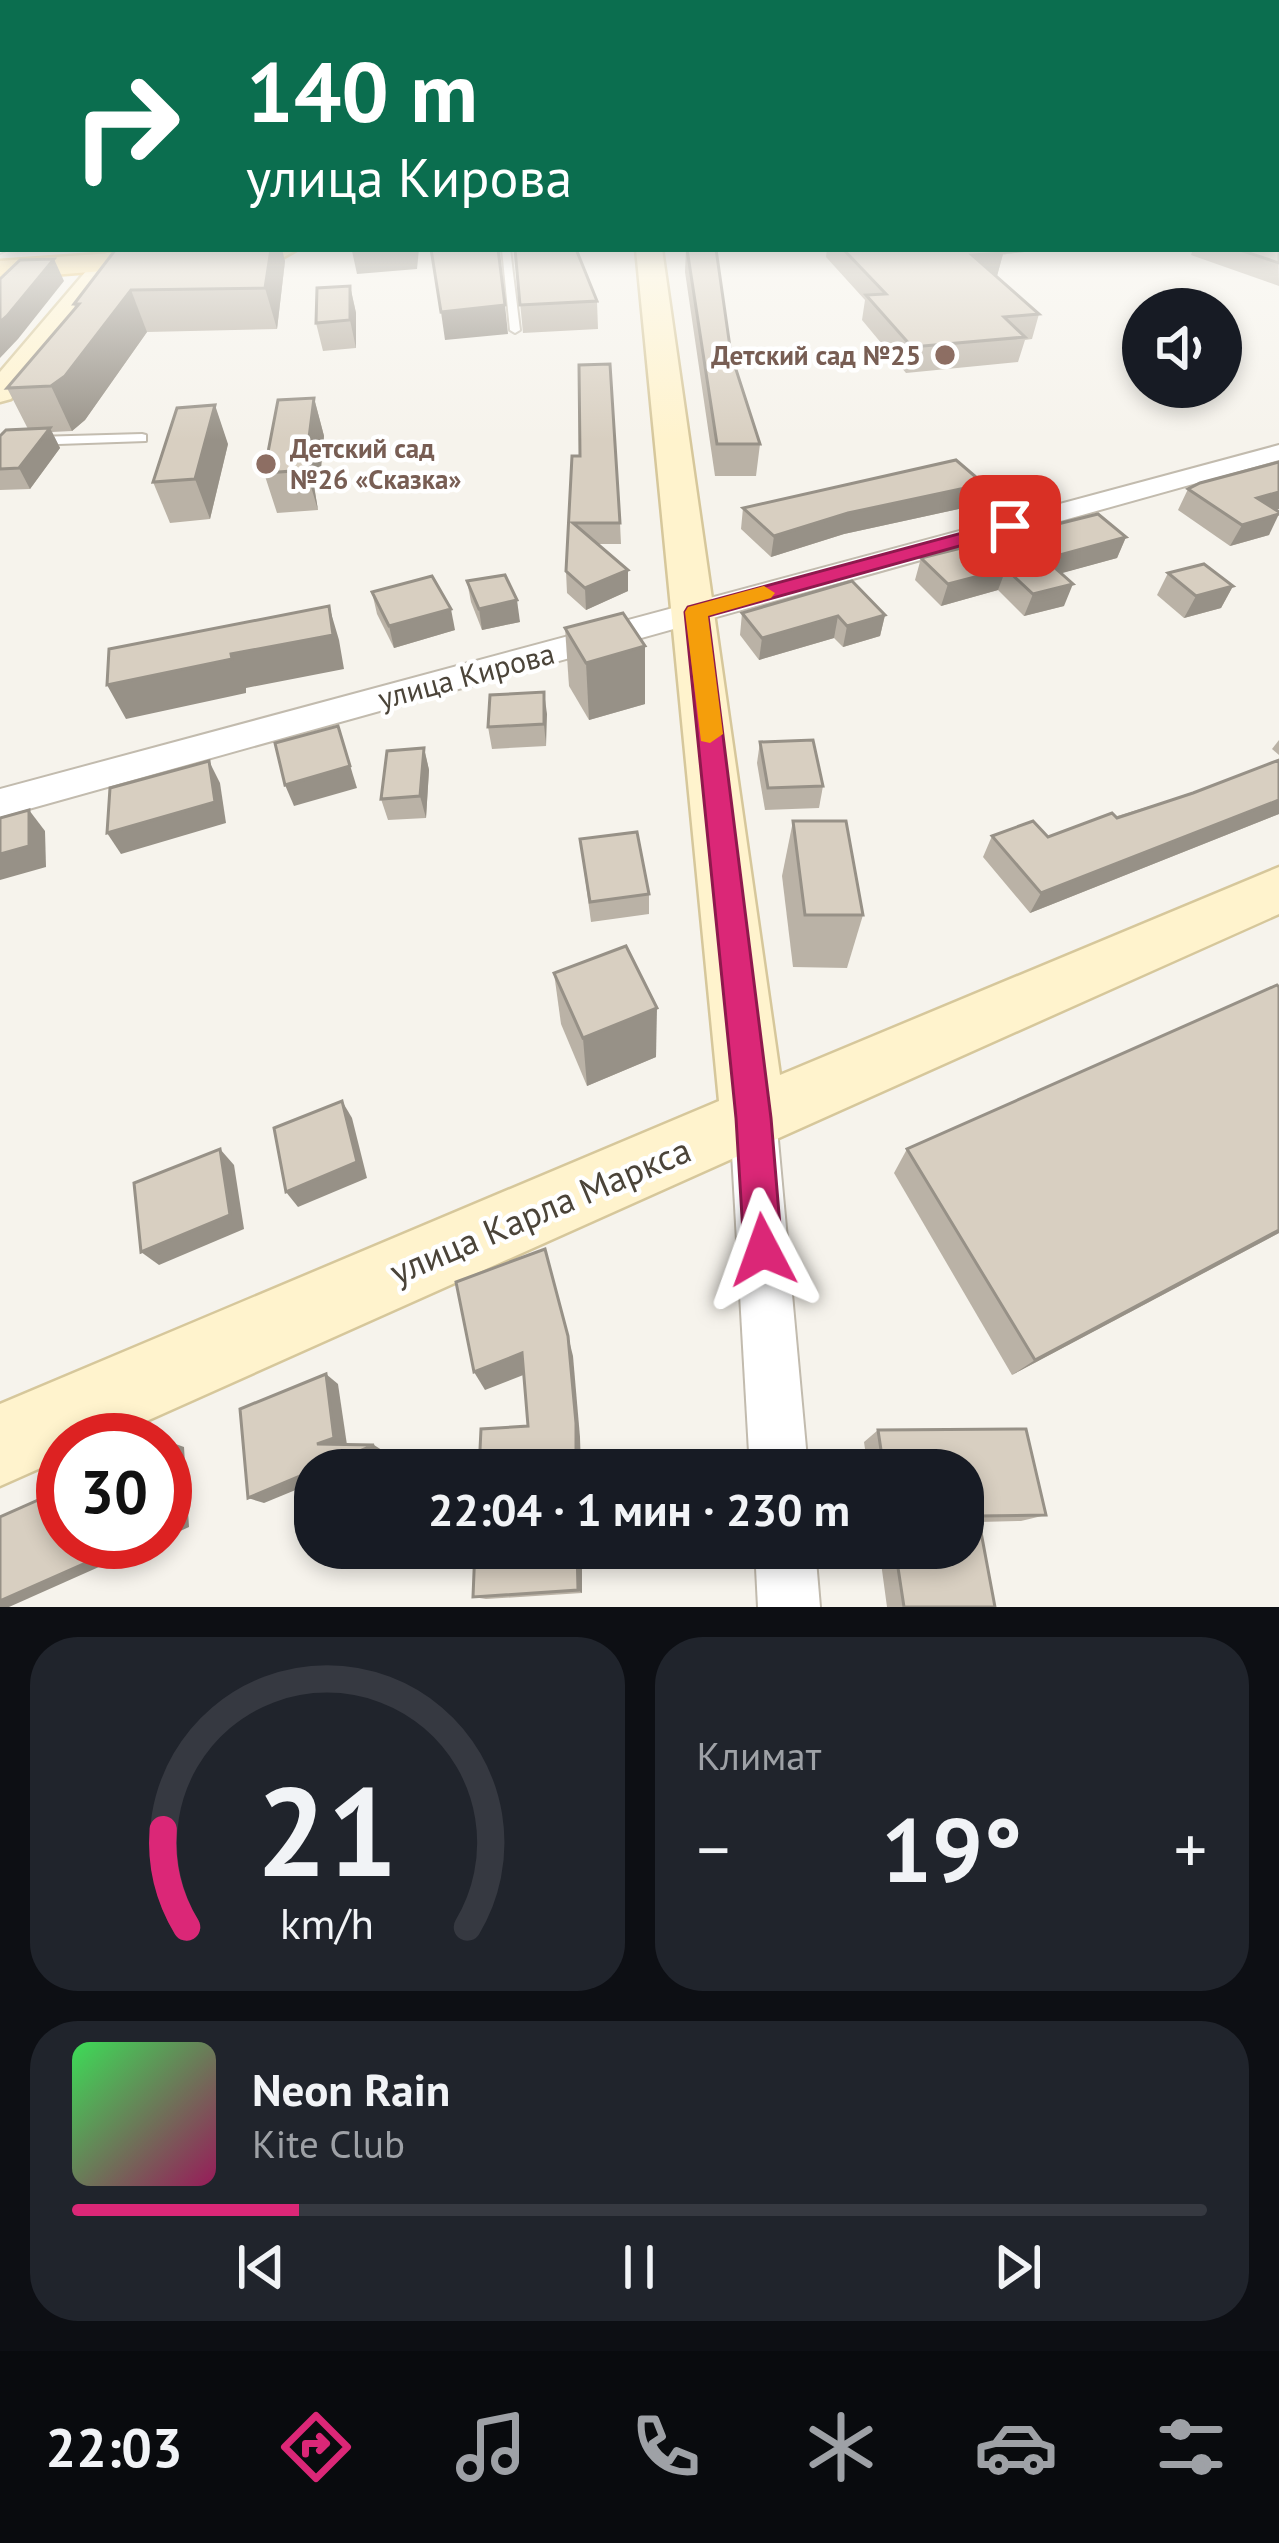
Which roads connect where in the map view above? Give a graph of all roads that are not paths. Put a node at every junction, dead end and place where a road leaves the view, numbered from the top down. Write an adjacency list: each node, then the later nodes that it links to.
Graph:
1 (85, 290): 5 (street)
2 (511, 290): 4 (lane)
3 (654, 290): 9 (street)
4 (515, 330)
5 (0, 392)
6 (142, 439): 7 (lane)
7 (0, 442)
8 (1279, 452): 9 (street, улица Кирова)
9 (696, 612): 10 (street, улица Кирова); 12 (street)
10 (0, 802)
11 (1279, 890): 12 (street, улица Карла Маркса)
12 (754, 1118): 13 (street, улица Карла Маркса); 14 (street)
13 (0, 1445)
14 (778, 1449)
15 (786, 1569): 16 (street)
16 (789, 1607)

